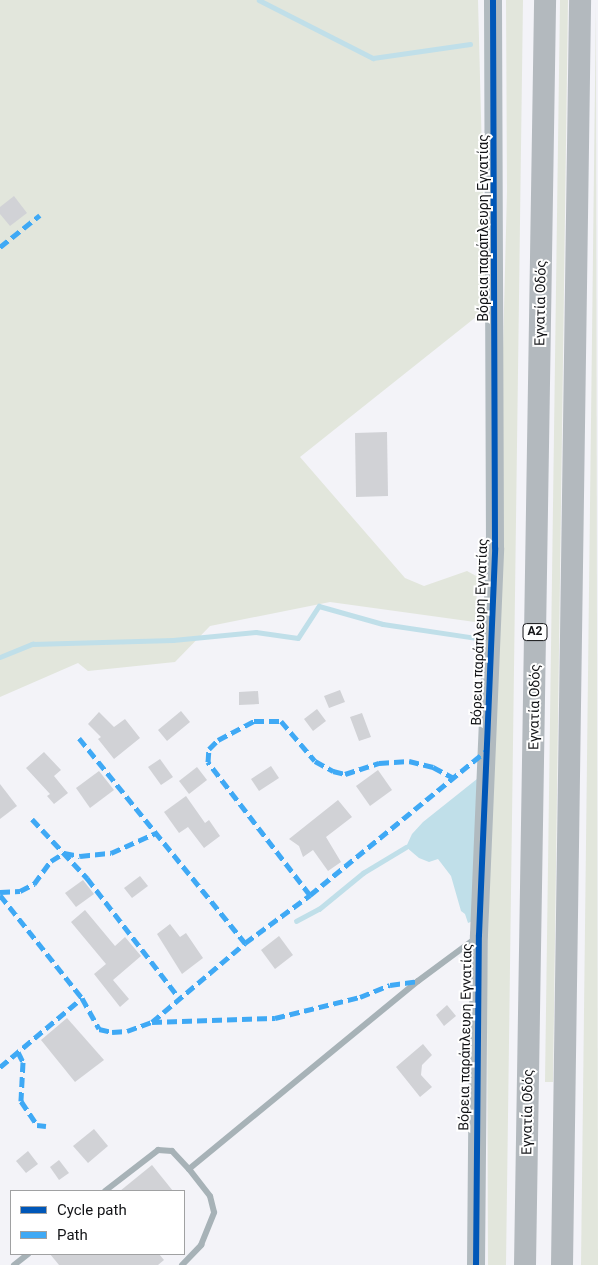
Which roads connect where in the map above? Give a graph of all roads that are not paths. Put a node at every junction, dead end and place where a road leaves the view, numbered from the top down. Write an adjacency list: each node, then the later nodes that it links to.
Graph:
1 (494, 0): 4 (street, Βόρεια παράπλευρη Εγνατίας)
2 (545, 0): 11 (highway, Εγνατία Οδός / Α2)
3 (580, 0): 12 (highway)
4 (479, 935): 5 (lane); 10 (street, Βόρεια παράπλευρη Εγνατίας)
5 (189, 1169): 6 (lane); 9 (lane)
6 (106, 1190)
7 (27, 1255): 8 (lane)
8 (14, 1265)
9 (182, 1265)
10 (476, 1265)
11 (525, 1265)
12 (562, 1265)

